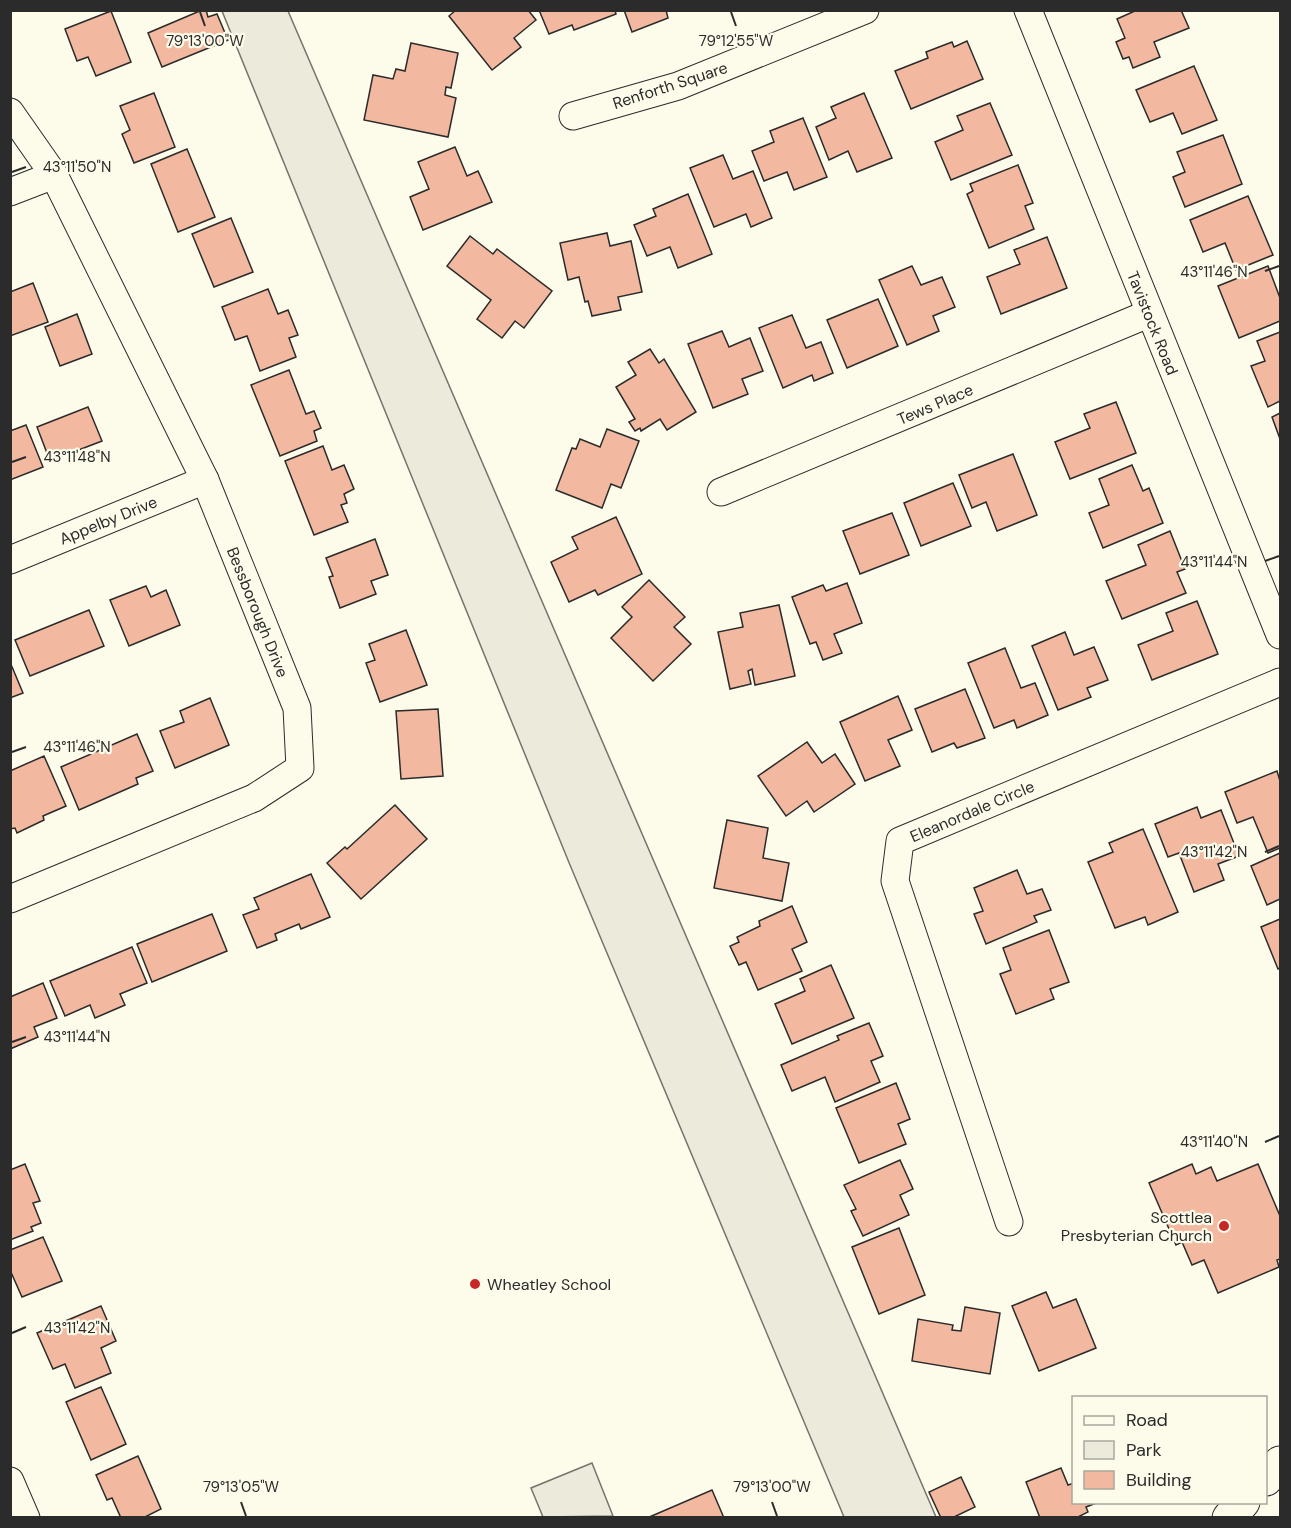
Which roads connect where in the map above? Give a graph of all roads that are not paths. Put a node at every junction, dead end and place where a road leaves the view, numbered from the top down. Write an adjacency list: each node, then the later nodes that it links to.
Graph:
1 (865, 10): 4 (street, Renforth Square)
2 (1028, 10): 7 (street, Tavistock Road)
3 (10, 112): 5 (street, Bessborough Drive)
4 (573, 116)
5 (54, 175): 6 (street); 8 (street, Bessborough Drive)
6 (10, 192)
7 (1148, 314): 9 (street, Tews Place); 11 (street, Tavistock Road)
8 (205, 480): 10 (street, Appelby Drive); 13 (street, Bessborough Drive)
9 (722, 492)
10 (10, 560)
11 (1281, 635)
12 (1281, 682): 14 (street, Eleanordale Circle)
13 (10, 899)
14 (1009, 1222)
15 (1281, 1463): 16 (main road)
16 (1267, 1478)
17 (10, 1481): 19 (street)
18 (1242, 1504): 20 (main road)
19 (26, 1518)
20 (1229, 1518)

